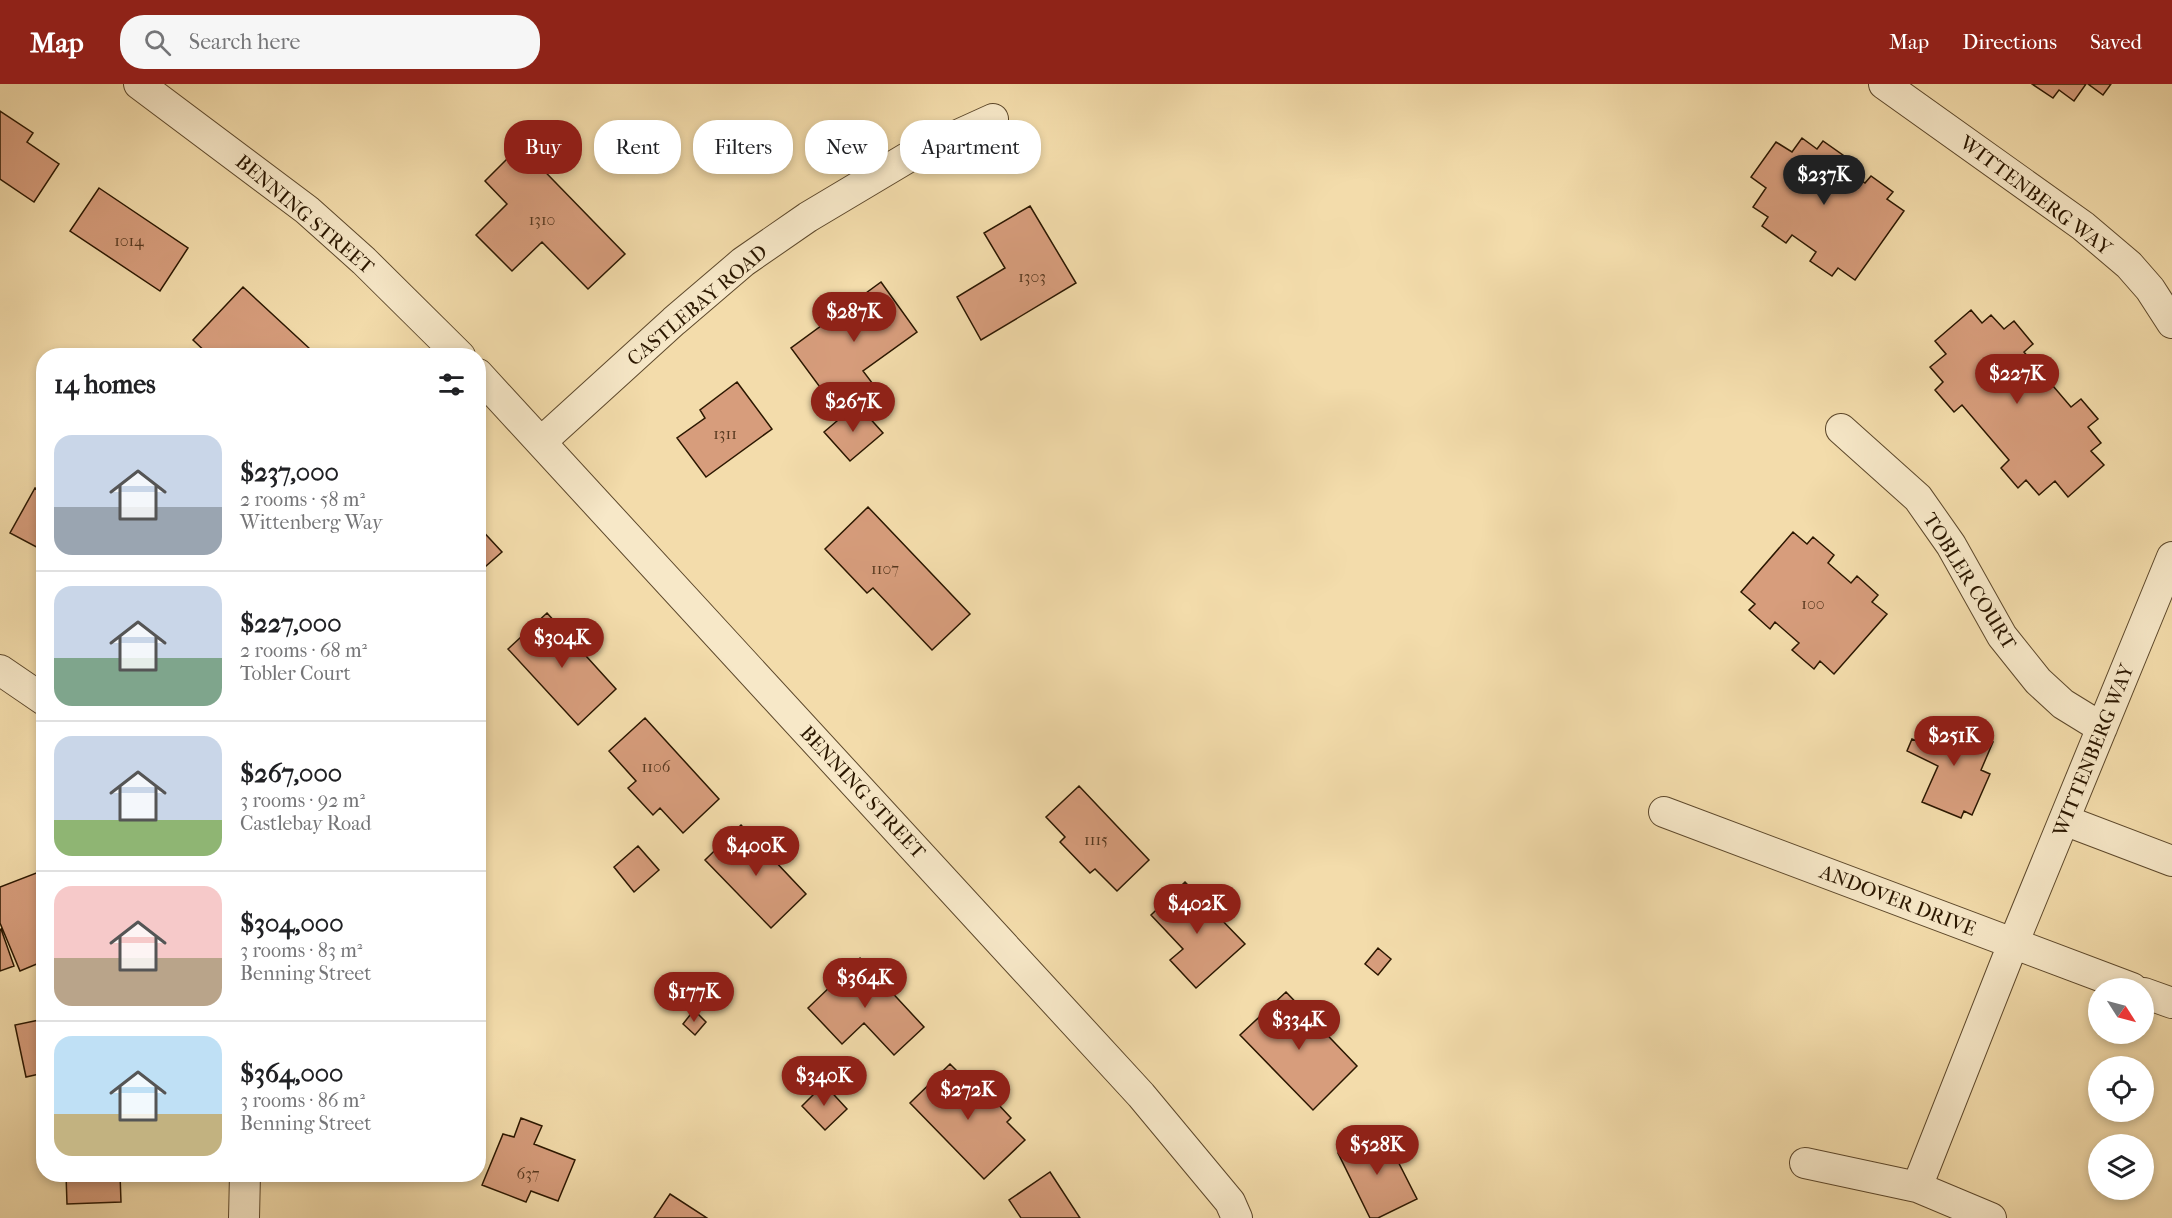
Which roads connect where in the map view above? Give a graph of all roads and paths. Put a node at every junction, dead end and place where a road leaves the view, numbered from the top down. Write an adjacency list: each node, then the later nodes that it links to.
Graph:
1 (139, 84): 5 (street, BENNING STREET)
2 (1884, 84): 4 (street, WITTENBERG WAY)
3 (993, 119): 8 (street, CASTLEBAY ROAD)
4 (2172, 323)
5 (452, 348)
6 (486, 383): 8 (street, BENNING STREET)
7 (1841, 429): 12 (street, TOBLER COURT)
8 (541, 442): 24 (street, BENNING STREET)
9 (2172, 556): 12 (street, WITTENBERG WAY)
10 (0, 670): 11 (street)
11 (36, 695)
12 (2102, 728): 14 (street, WITTENBERG WAY)
13 (1664, 812): 16 (street, ANDOVER DRIVE)
14 (2064, 820): 15 (street); 16 (street, WITTENBERG WAY)
15 (2172, 861)
16 (2013, 944): 17 (street, ANDOVER DRIVE); 22 (street, WITTENBERG WAY)
17 (2105, 978)
18 (2154, 997): 19 (street)
19 (2172, 1003)
20 (1804, 1163): 22 (street)
21 (245, 1182): 23 (street)
22 (1917, 1187): 25 (street)
23 (244, 1218)
24 (1237, 1218)
25 (1991, 1218)

